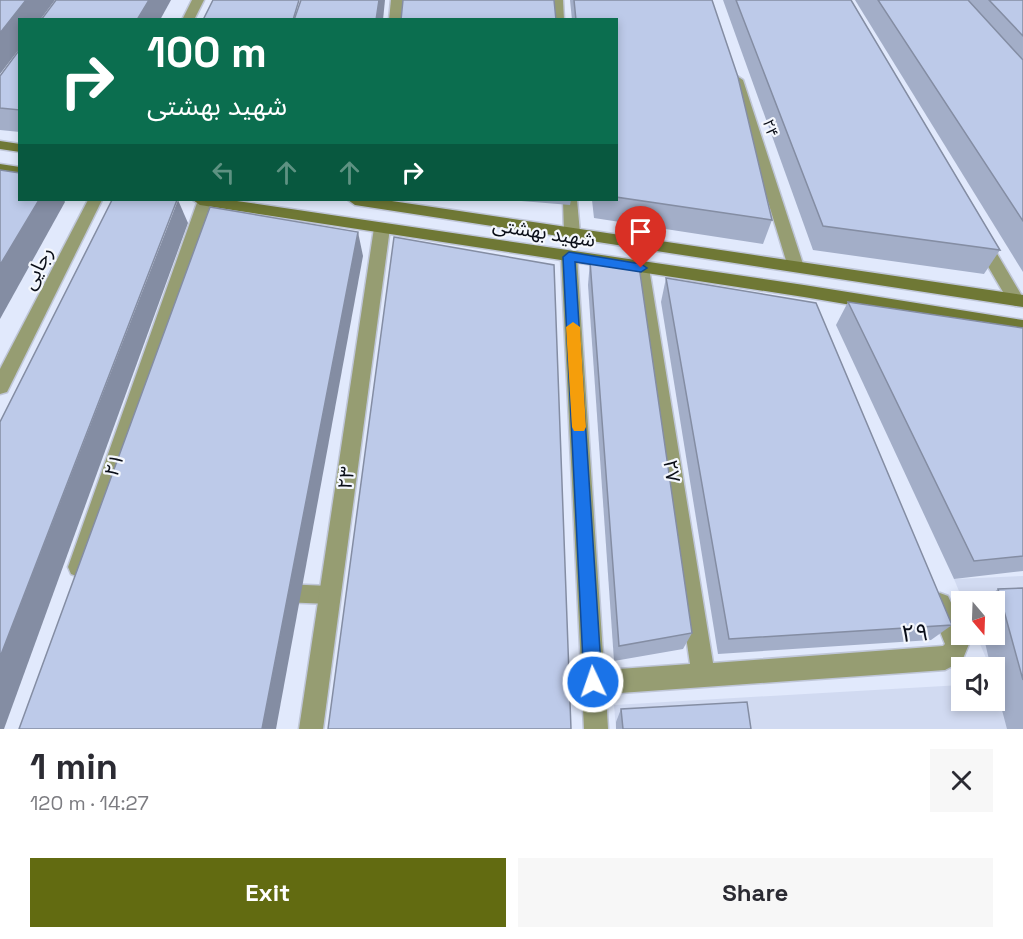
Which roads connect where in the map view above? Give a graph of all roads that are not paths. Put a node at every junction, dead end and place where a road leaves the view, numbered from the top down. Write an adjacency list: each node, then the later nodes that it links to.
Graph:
1 (198, 0): 4 (street)
2 (398, 0): 5 (street)
3 (557, 0): 6 (street)
4 (189, 18)
5 (395, 18)
6 (558, 18)
7 (732, 67): 21 (street, ۲۴)
8 (0, 146): 9 (main road)
9 (18, 148)
10 (0, 169): 11 (main road)
11 (18, 172)
12 (94, 201): 27 (street, رجایی)
13 (205, 201): 30 (street, ۲۱)
14 (211, 201): 17 (main road, شهید بهشتی)
15 (376, 201): 19 (main road, شهید بهشتی)
16 (570, 201): 19 (street)
17 (382, 228): 20 (main road, شهید بهشتی); 29 (street, ۲۳)
18 (974, 228): 24 (street)
19 (572, 232): 21 (main road, شهید بهشتی)
20 (569, 257): 22 (main road, شهید بهشتی); 35 (street)
21 (796, 267): 24 (main road, شهید بهشتی)
22 (641, 268): 23 (main road, شهید بهشتی); 34 (street, ۲۷)
23 (804, 291): 25 (street); 26 (main road, شهید بهشتی)
24 (1019, 300)
25 (814, 313)
26 (1023, 327)
27 (0, 387)
28 (370, 467): 29 (lane)
29 (348, 468): 33 (street, ۲۳)
30 (73, 583)
31 (933, 589): 34 (street, ۲۹)
32 (259, 592): 33 (lane)
33 (330, 595): 36 (street, ۲۳)
34 (703, 675): 35 (street, ۲۹)
35 (593, 682): 37 (street)
36 (311, 729)
37 (596, 729)

